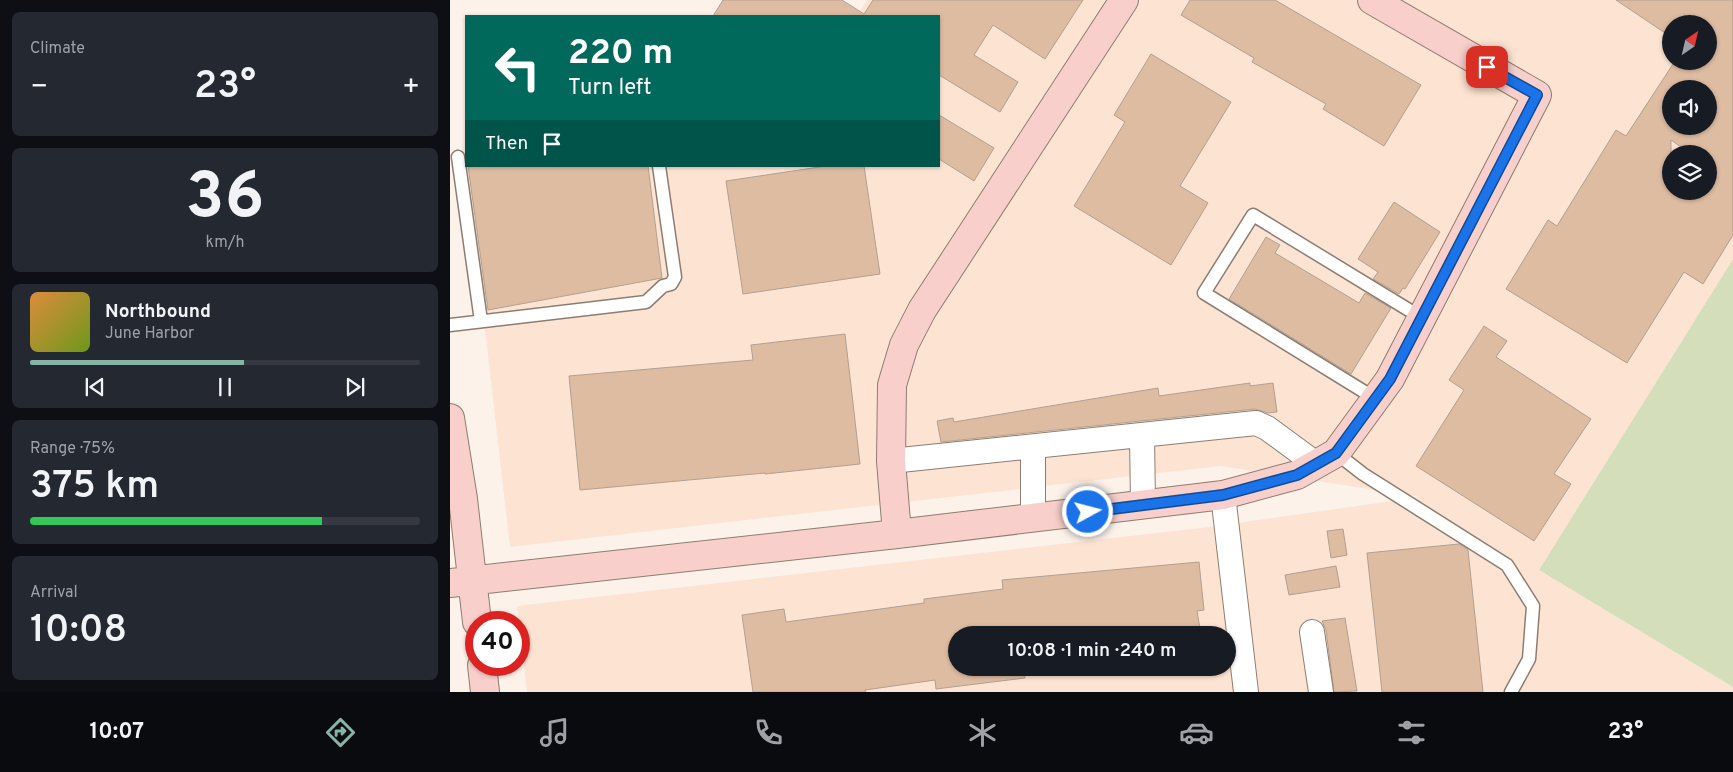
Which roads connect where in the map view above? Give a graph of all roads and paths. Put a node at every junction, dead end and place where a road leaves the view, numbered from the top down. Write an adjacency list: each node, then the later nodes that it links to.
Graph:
1 (1372, 0): 5 (street)
2 (1119, 2): 13 (street)
3 (458, 157): 6 (lane)
4 (659, 167): 6 (lane)
5 (1422, 318): 8 (street); 8 (lane)
6 (480, 321): 7 (lane)
7 (450, 325)
8 (1376, 399): 12 (street)
9 (450, 418): 18 (street)
10 (1142, 435): 11 (street); 12 (street); 15 (street)
11 (1032, 447): 13 (street); 16 (street)
12 (1326, 459): 14 (street); 25 (lane)
13 (891, 461): 17 (street)
14 (1223, 495): 15 (street); 23 (street)
15 (1143, 505): 16 (street)
16 (1033, 518): 17 (street)
17 (896, 534): 18 (street)
18 (461, 582): 19 (street)
19 (473, 611)
20 (1312, 632): 24 (street)
21 (483, 676): 22 (street)
22 (485, 692)
23 (1246, 692)
24 (1321, 692)
25 (1510, 692)

